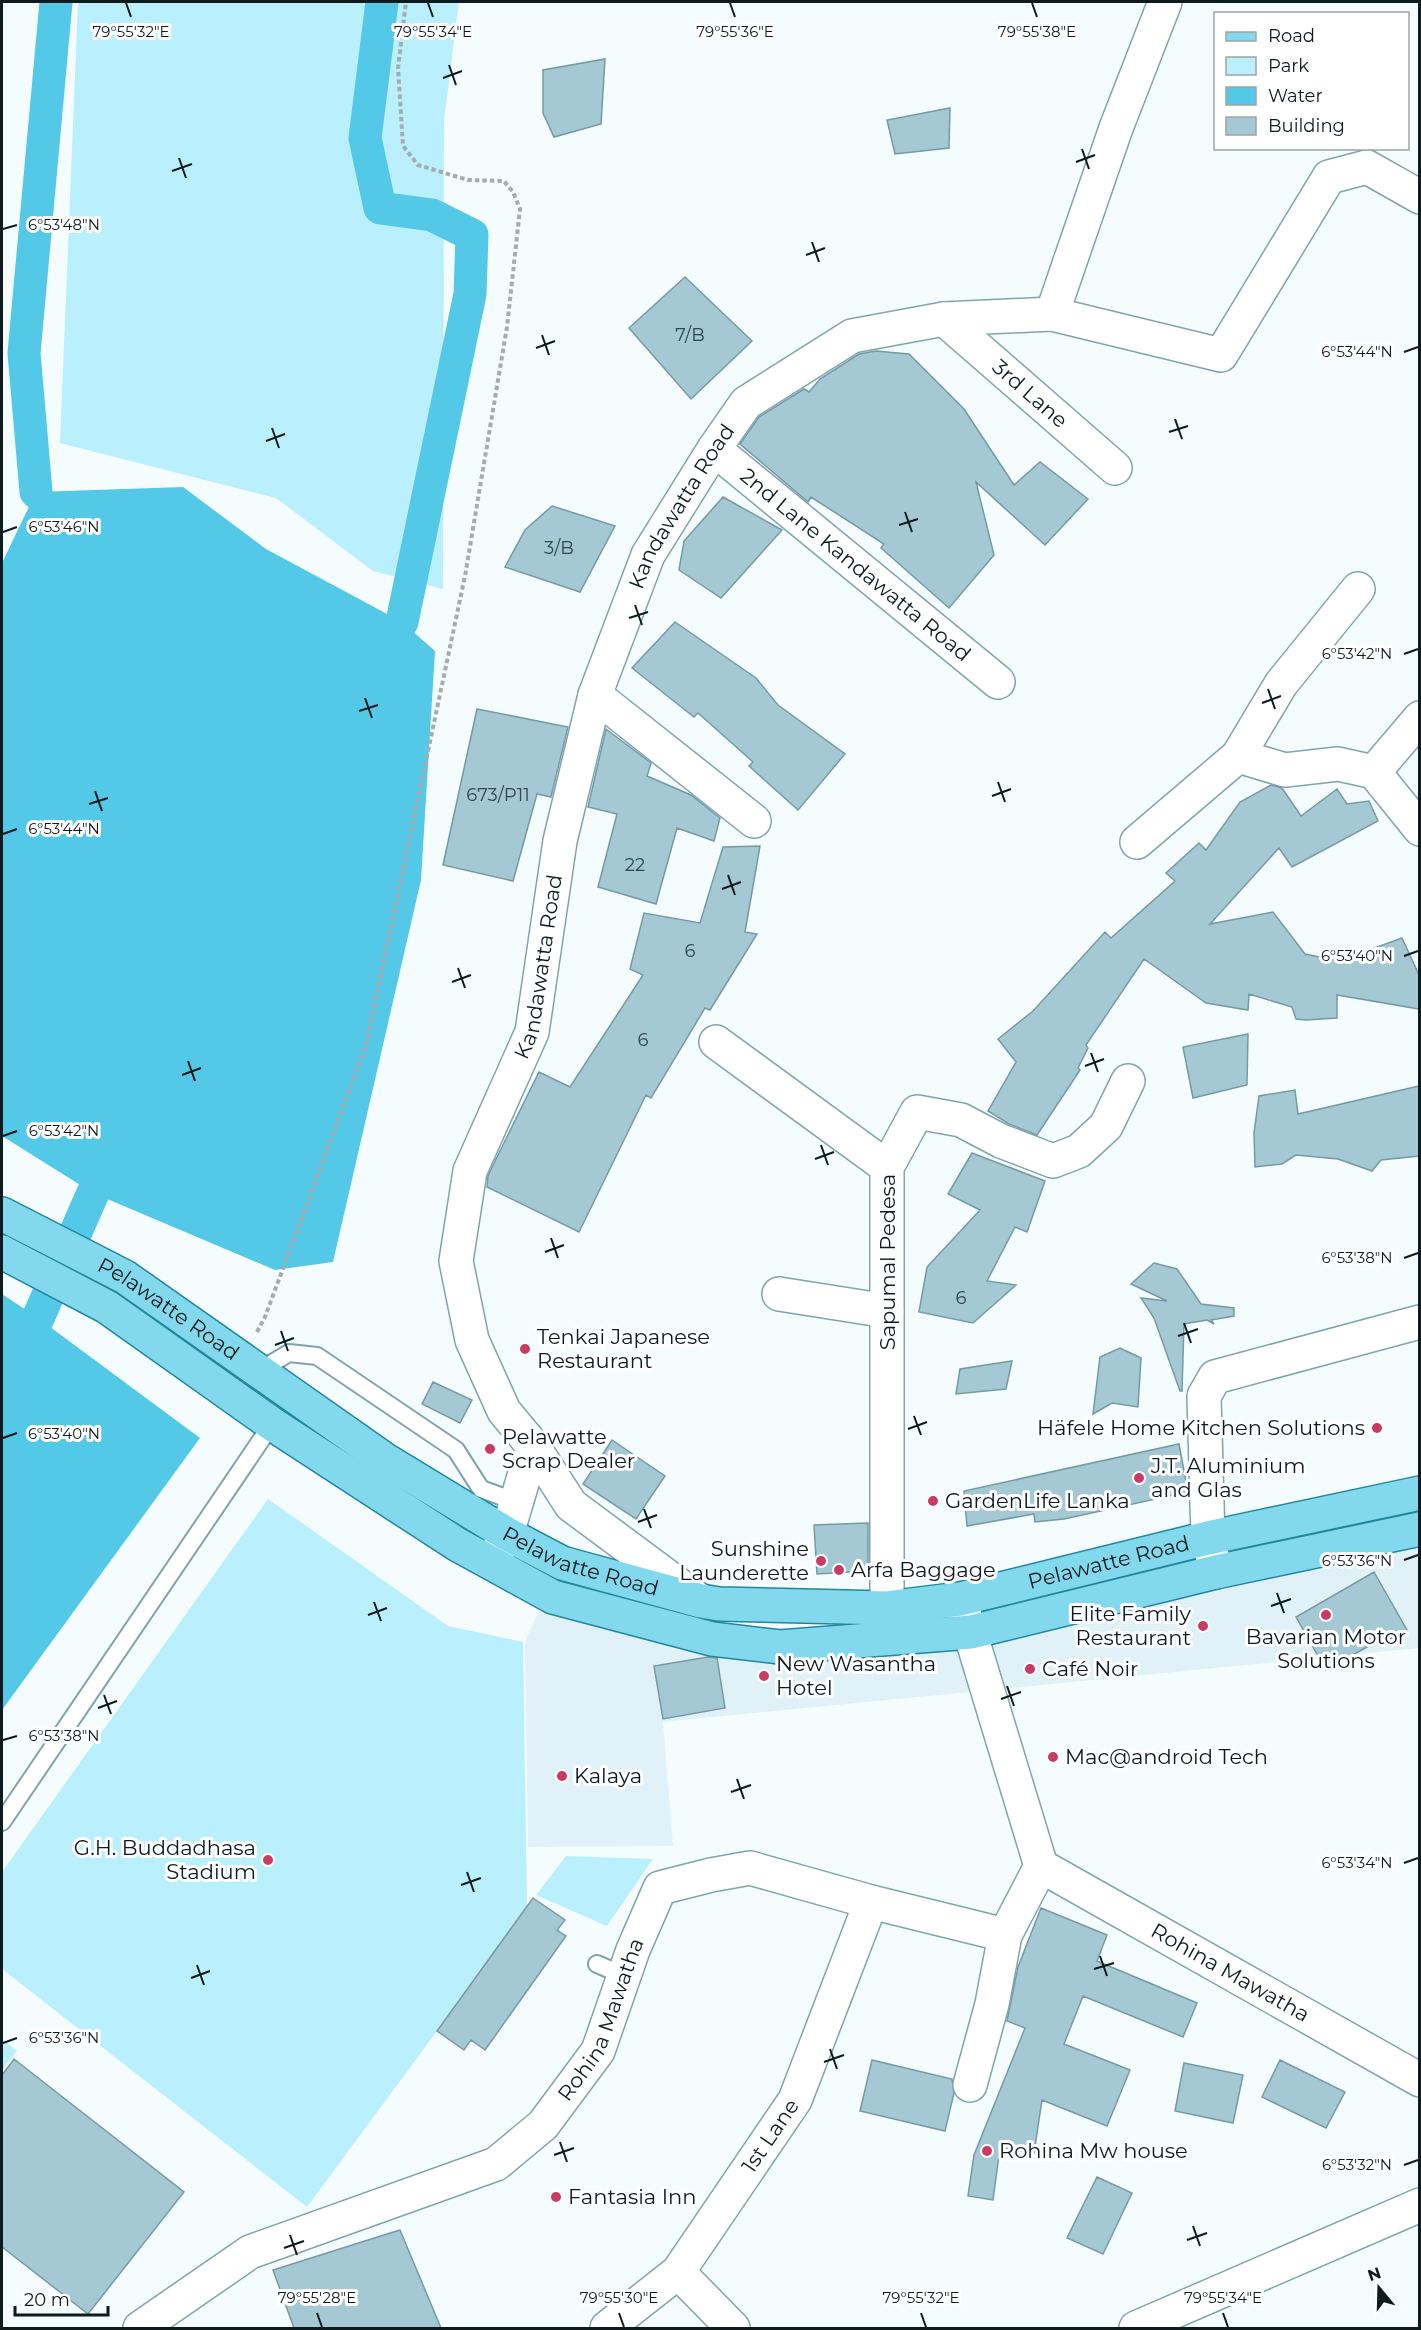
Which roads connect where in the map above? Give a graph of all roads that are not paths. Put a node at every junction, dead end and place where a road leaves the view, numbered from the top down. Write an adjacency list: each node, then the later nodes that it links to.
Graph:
1 (1165, 2): 3 (street)
2 (1419, 197): 3 (street, Kandawatta Road)
3 (1053, 315): 4 (street, Kandawatta Road)
4 (944, 319): 5 (street, Kandawatta Road); 6 (street, 3rd Lane)
5 (714, 448): 8 (street, 2nd Lane Kandawatta Road); 9 (street, Kandawatta Road)
6 (1115, 468)
7 (1358, 589): 11 (street)
8 (998, 682)
9 (595, 695): 13 (street); 26 (street, Kandawatta Road)
10 (1419, 718): 12 (street)
11 (1238, 756): 12 (street); 15 (street)
12 (1374, 772): 14 (street)
13 (754, 821)
14 (1419, 830)
15 (1137, 842)
16 (716, 1042): 18 (street)
17 (1128, 1082): 18 (street, Sapumal Pedesa)
18 (887, 1167): 22 (street, Sapumal Pedesa)
19 (5, 1215): 24 (main road, Pelawatte Road)
20 (2, 1252): 25 (main road, Pelawatte Road)
21 (779, 1294): 22 (street)
22 (887, 1311): 37 (street, Sapumal Pedesa)
23 (1419, 1322): 32 (street)
24 (250, 1365): 29 (main road, Pelawatte Road); 29 (lane)
25 (272, 1424): 29 (main road, Pelawatte Road); 39 (lane)
26 (533, 1446): 28 (street); 36 (street, Kandawatta Road)
27 (1419, 1493): 32 (main road, Pelawatte Road)
28 (517, 1502): 29 (lane); 31 (street)
29 (469, 1522): 31 (main road, Pelawatte Road); 33 (main road, Pelawatte Road)
30 (1419, 1529): 34 (main road, Pelawatte Road)
31 (507, 1534): 33 (street); 36 (main road, Pelawatte Road)
32 (1208, 1538): 34 (street); 35 (main road, Pelawatte Road)
33 (491, 1563): 38 (main road, Pelawatte Road)
34 (1216, 1572): 38 (main road, Pelawatte Road)
35 (960, 1599): 37 (main road, Pelawatte Road); 38 (street)
36 (701, 1601): 37 (main road, Pelawatte Road)
37 (887, 1608)
38 (971, 1632): 40 (street)
39 (2, 1822)
40 (1041, 1866): 42 (street); 43 (street, Rohina Mawatha)
41 (871, 1902): 42 (street, Rohina Mawatha); 46 (street, 1st Lane); 47 (street, Rohina Mawatha)
42 (1005, 1935): 44 (street)
43 (1419, 2080)
44 (970, 2085)
45 (1419, 2205): 50 (street)
46 (678, 2272): 48 (street, 1st Lane); 49 (street)
47 (140, 2328)
48 (607, 2328)
49 (733, 2328)
50 (1136, 2328)

